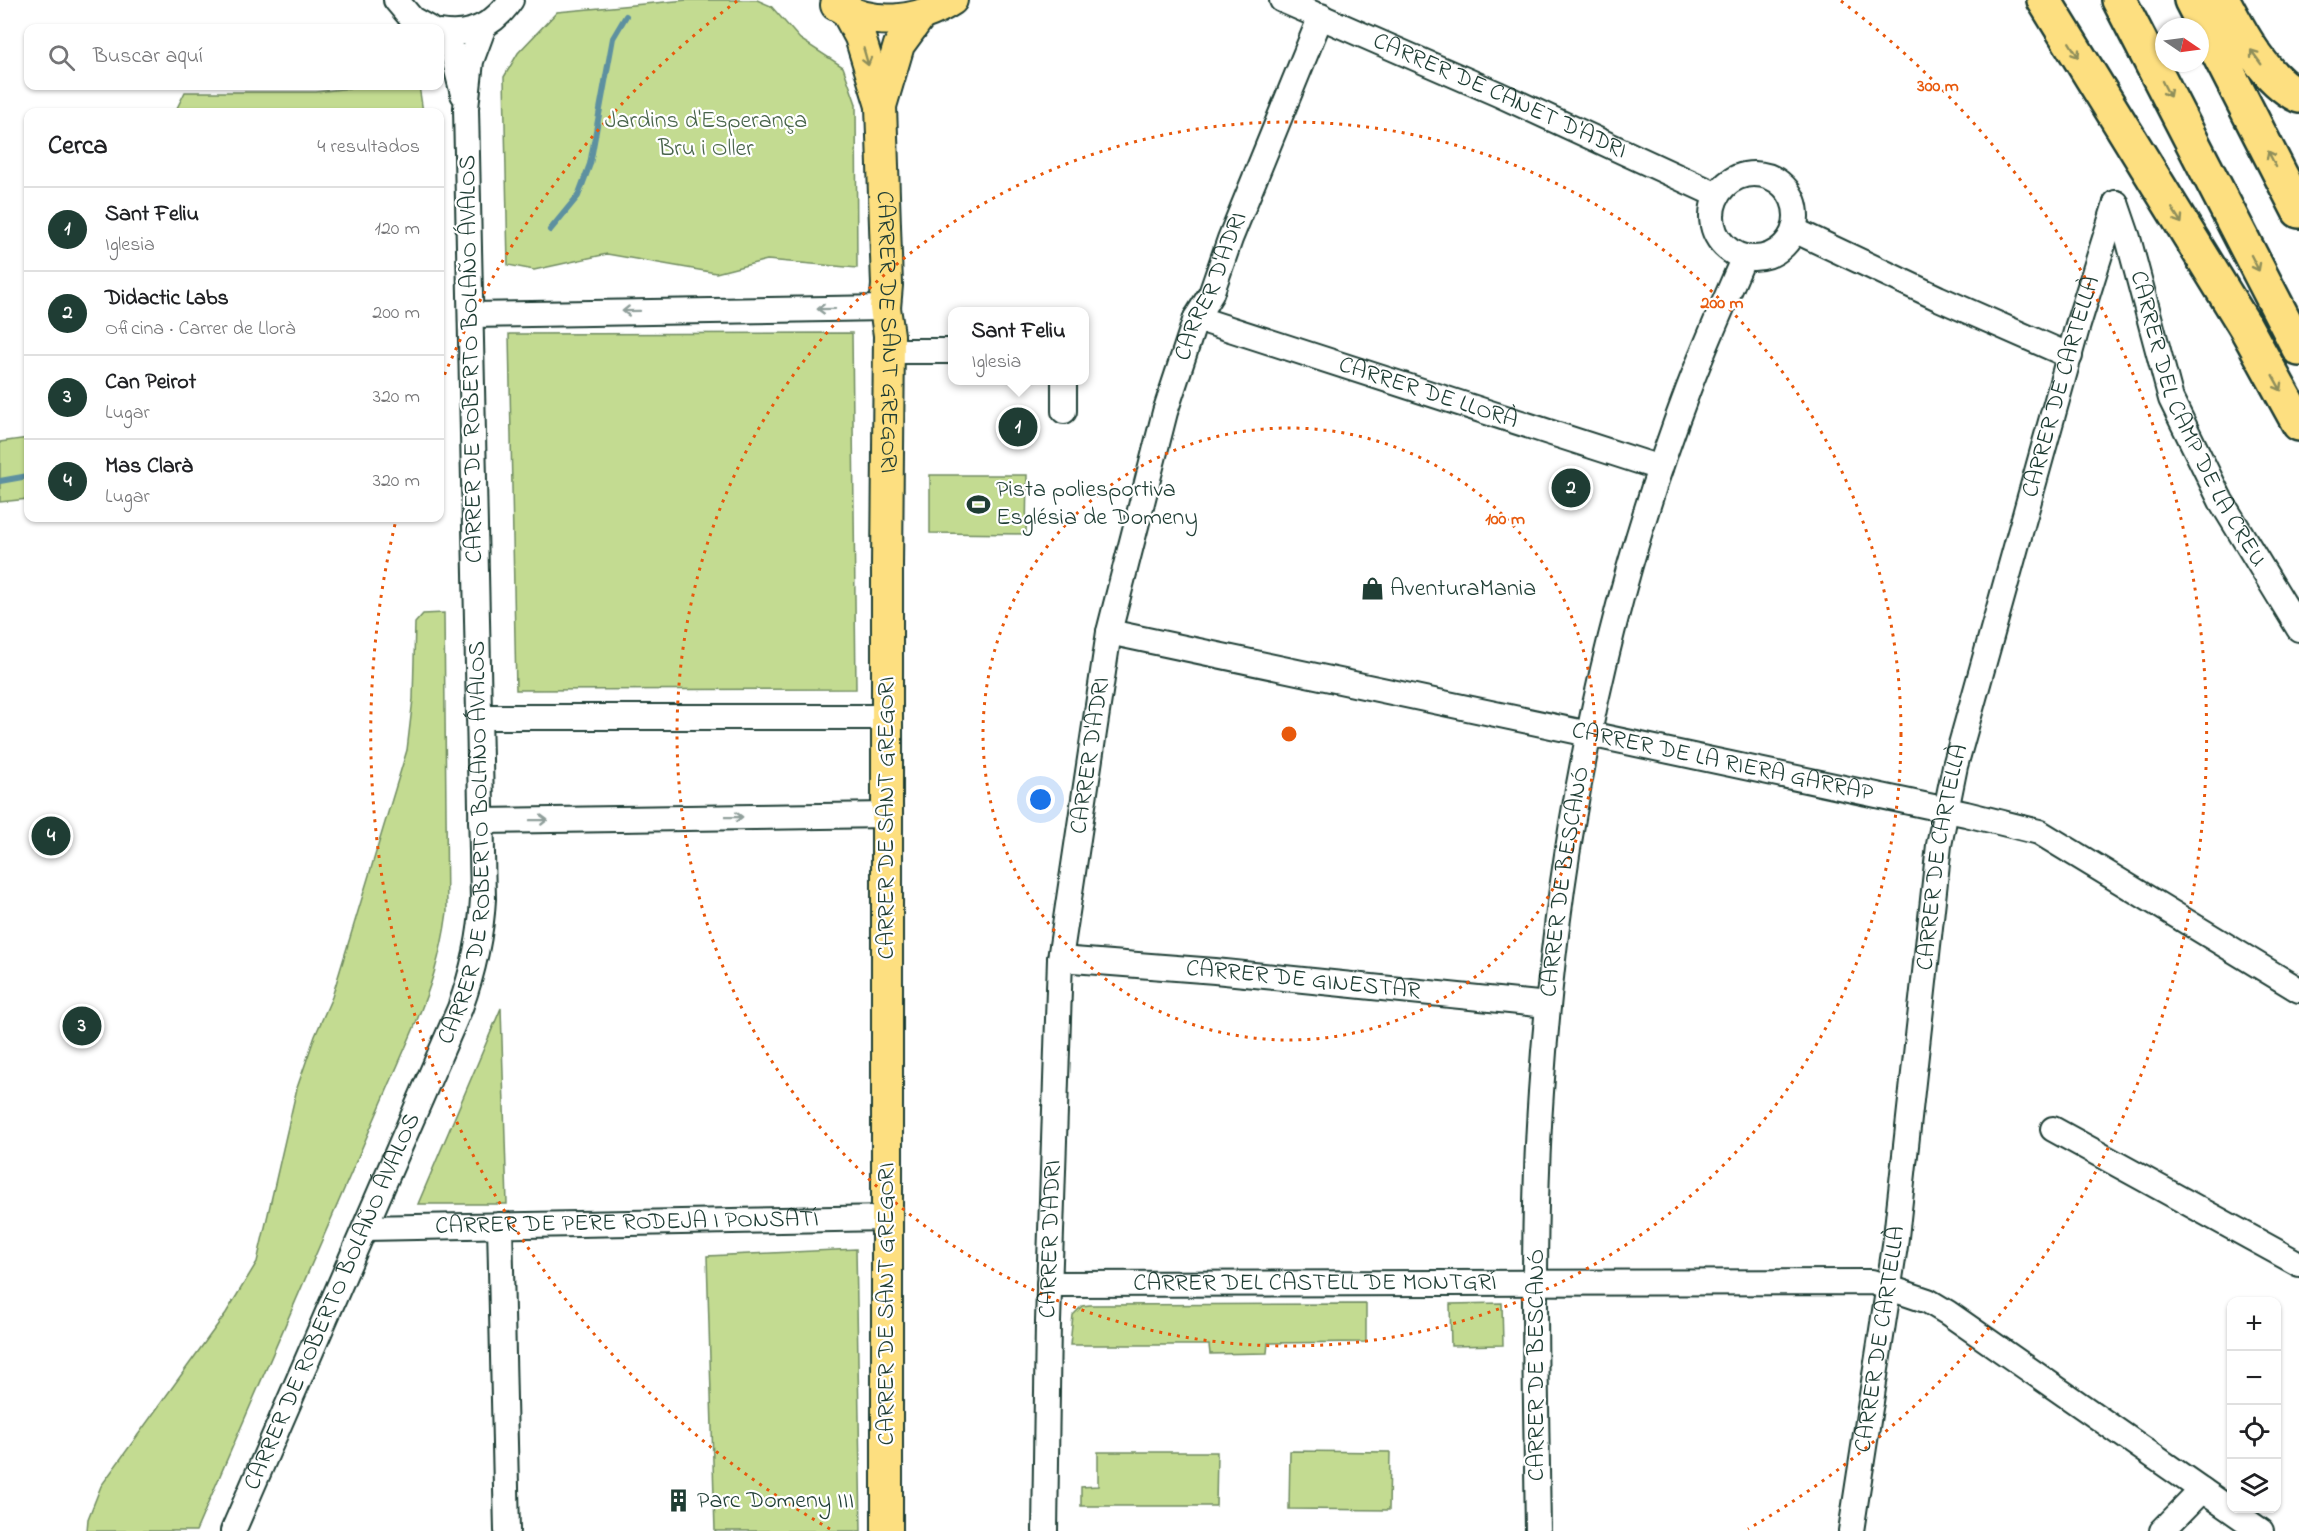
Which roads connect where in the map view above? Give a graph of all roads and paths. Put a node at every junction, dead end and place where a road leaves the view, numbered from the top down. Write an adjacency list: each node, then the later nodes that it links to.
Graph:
1 (396, 0): 12 (street)
2 (511, 0): 13 (street)
3 (952, 0): 10 (main road)
4 (1282, 0): 11 (street, CARRER DE CANET D'ADRI)
5 (2044, 0): 33 (highway, one-way to 33)
6 (2119, 0): 27 (highway, one-way to 27)
7 (2191, 0): 21 (highway, one-way to 7)
8 (2223, 0): 16 (highway, one-way to 8)
9 (837, 5): 10 (main road); 17 (main road, CARRER DE SANT GREGORI, one-way to 17)
10 (921, 15): 17 (main road, CARRER DE SANT GREGORI)
11 (1320, 16): 19 (street, CARRER DE CANET D'ADRI); 26 (street, CARRER D'ADRI)
12 (421, 24)
13 (484, 26): 14 (street); 18 (street, CARRER DE ROBERTO BOLAÑO ÁVALOS)
14 (444, 32)
15 (444, 43): 18 (street, CARRER DE ROBERTO BOLAÑO ÁVALOS)
16 (2299, 96)
17 (881, 106): 24 (main road, CARRER DE SANT GREGORI)
18 (466, 108): 25 (street, CARRER DE ROBERTO BOLAÑO ÁVALOS)
19 (1717, 195): 22 (street); 23 (street)
20 (2116, 203): 30 (street, CARRER DE CARTELLÀ); 35 (street, CARRER DEL CAMP DE LA CREU)
21 (2299, 211)
22 (1794, 230): 23 (street); 30 (street)
23 (1744, 257): 34 (street, CARRER DE BESCANÓ)
24 (885, 308): 25 (street, one-way to 25); 28 (main road, CARRER DE SANT GREGORI)
25 (472, 315): 37 (street, CARRER DE ROBERTO BOLAÑO ÁVALOS)
26 (1196, 318): 34 (street, CARRER DE LLORÀ); 36 (street, CARRER D'ADRI)
27 (2299, 349)
28 (888, 351): 29 (street); 38 (main road, CARRER DE SANT GREGORI)
29 (948, 351)
30 (2070, 356): 40 (street, CARRER DE CARTELLÀ)
31 (1064, 385): 32 (street)
32 (1064, 411)
33 (2299, 424)
34 (1660, 468): 39 (street, CARRER DE BESCANÓ)
35 (2299, 628)
36 (1109, 632): 39 (street, CARRER DE LA RIERA GARRAP); 43 (street, CARRER D'ADRI)
37 (479, 717): 38 (street); 42 (street, CARRER DE ROBERTO BOLAÑO ÁVALOS)
38 (888, 717): 41 (main road, CARRER DE SANT GREGORI)
39 (1590, 734): 40 (street, CARRER DE LA RIERA GARRAP); 45 (street, CARRER DE BESCANÓ)
40 (1946, 810): 44 (street, CARRER DE LA RIERA GARRAP); 53 (street, CARRER DE CARTELLÀ)
41 (887, 815): 42 (street, one-way to 41); 47 (main road, CARRER DE SANT GREGORI)
42 (481, 821): 49 (street, CARRER DE ROBERTO BOLAÑO ÁVALOS)
43 (1060, 959): 45 (street, CARRER DE GINESTAR); 52 (street, CARRER D'ADRI)
44 (2299, 990)
45 (1548, 1005): 51 (street, CARRER DE BESCANÓ)
46 (2053, 1129): 50 (street)
47 (887, 1218): 48 (street, CARRER DE PERE RODEJA I PONSATÍ); 57 (main road, CARRER DE SANT GREGORI)
48 (500, 1225): 49 (street, CARRER DE PERE RODEJA I PONSATÍ); 56 (street)
49 (366, 1228): 55 (street, CARRER DE ROBERTO BOLAÑO ÁVALOS)
50 (2299, 1264)
51 (1534, 1282): 52 (street, CARRER DEL CASTELL DE MONTGRÍ); 53 (street, CARRER DEL CASTELL DE MONTGRÍ); 59 (street, CARRER DE BESCANÓ)
52 (1049, 1284): 58 (street, CARRER D'ADRI)
53 (1888, 1288): 54 (street, CARRER DEL CASTELL DE MONTGRÍ); 60 (street, CARRER DE CARTELLÀ)
54 (2202, 1490): 61 (street); 62 (street, CARRER DEL CASTELL DE MONTGRÍ)
55 (233, 1531)
56 (507, 1531)
57 (887, 1531)
58 (1045, 1531)
59 (1538, 1531)
60 (1851, 1531)
61 (2162, 1531)
62 (2260, 1531)

